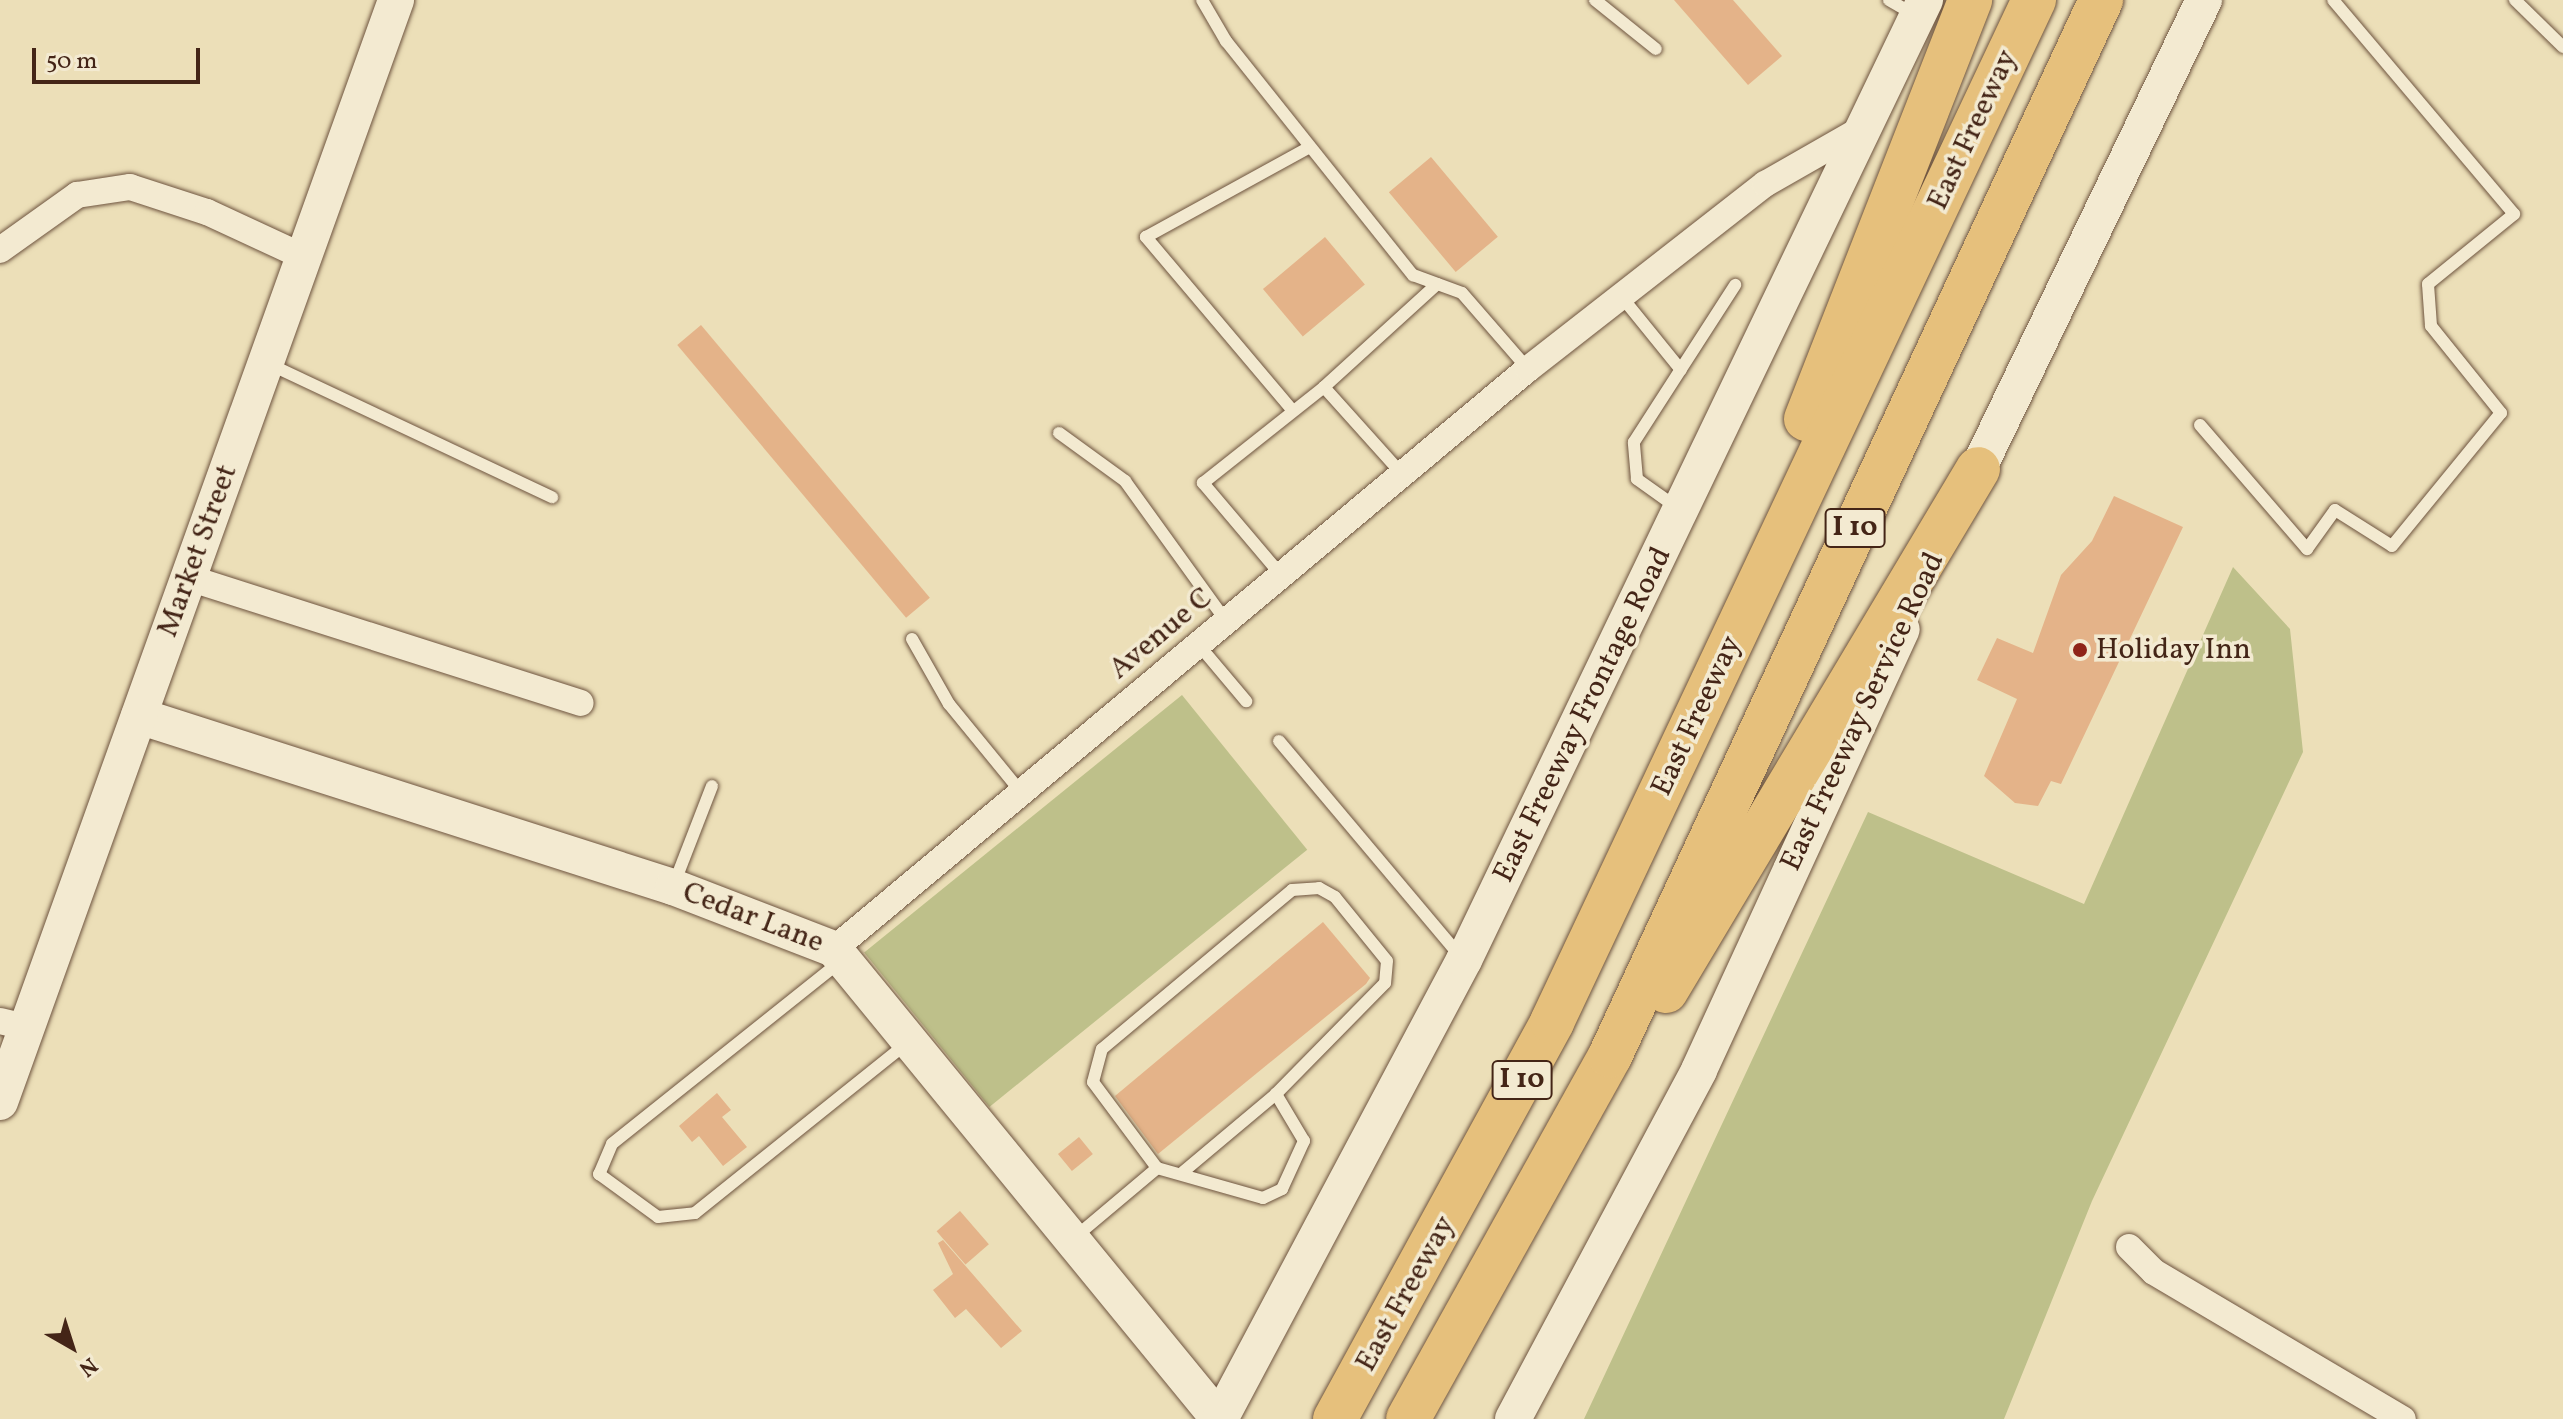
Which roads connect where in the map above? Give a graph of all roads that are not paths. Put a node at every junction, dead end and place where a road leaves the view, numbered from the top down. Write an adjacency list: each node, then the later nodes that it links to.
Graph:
1 (396, 0): 16 (main road, Market Street)
2 (1202, 0): 14 (lane)
3 (1595, 0): 12 (lane)
4 (1970, 0): 39 (highway)
5 (2034, 0): 39 (highway, East Freeway / I 10)
6 (2101, 0): 48 (highway, East Freeway / I 10)
7 (2204, 0): 27 (main road, East Freeway Service Road)
8 (2333, 0): 25 (lane)
9 (2515, 0): 11 (lane)
10 (1911, 5): 13 (main road, East Freeway Frontage Road)
11 (2563, 47)
12 (1656, 49)
13 (1863, 128): 19 (street, Avenue C); 30 (main road, East Freeway Frontage Road)
14 (1310, 147): 17 (lane); 24 (lane)
15 (0, 250): 16 (street)
16 (304, 257): 20 (main road, Market Street)
17 (1437, 284): 21 (lane); 23 (lane)
18 (1735, 285): 22 (lane)
19 (1621, 296): 21 (street, Avenue C); 22 (lane)
20 (266, 362): 29 (lane); 32 (main road, Market Street)
21 (1528, 369): 28 (street, Avenue C)
22 (1681, 370): 30 (lane)
23 (1324, 387): 24 (lane); 28 (lane)
24 (1293, 411): 31 (lane)
25 (2200, 425)
26 (1059, 433): 33 (lane)
27 (1978, 469): 48 (highway); 58 (main road, East Freeway Service Road)
28 (1402, 474): 31 (street, Avenue C)
29 (552, 497)
30 (1681, 511): 45 (main road, East Freeway Frontage Road)
31 (1281, 575): 33 (street, Avenue C)
32 (189, 578): 37 (street); 38 (main road, Market Street)
33 (1226, 621): 35 (street, Avenue C)
34 (912, 639): 42 (lane)
35 (1198, 644): 36 (lane); 42 (street, Avenue C)
36 (1246, 701)
37 (581, 703)
38 (139, 716): 43 (main road, Cedar Lane); 46 (main road, Market Street)
39 (1690, 731): 56 (highway, East Freeway / I 10)
40 (1279, 741): 45 (lane)
41 (712, 786): 43 (lane)
42 (1021, 792): 44 (street, Avenue C)
43 (673, 887): 44 (main road, Cedar Lane)
44 (839, 954): 47 (main road, Cedar Lane); 47 (lane)
45 (1464, 960): 55 (main road, East Freeway Frontage Road)
46 (13, 1024): 50 (main road, Market Street)
47 (910, 1040): 53 (main road, Cedar Lane)
48 (1610, 1056): 57 (highway, East Freeway / I 10)
49 (1276, 1094): 51 (lane); 52 (lane); 52 (lane)
50 (0, 1102)
51 (1157, 1168): 52 (lane); 53 (lane)
52 (1183, 1172)
53 (1071, 1240): 55 (main road, Cedar Lane)
54 (2129, 1247): 59 (street)
55 (1219, 1419)
56 (1335, 1419)
57 (1408, 1419)
58 (1513, 1419)
59 (2403, 1419)

